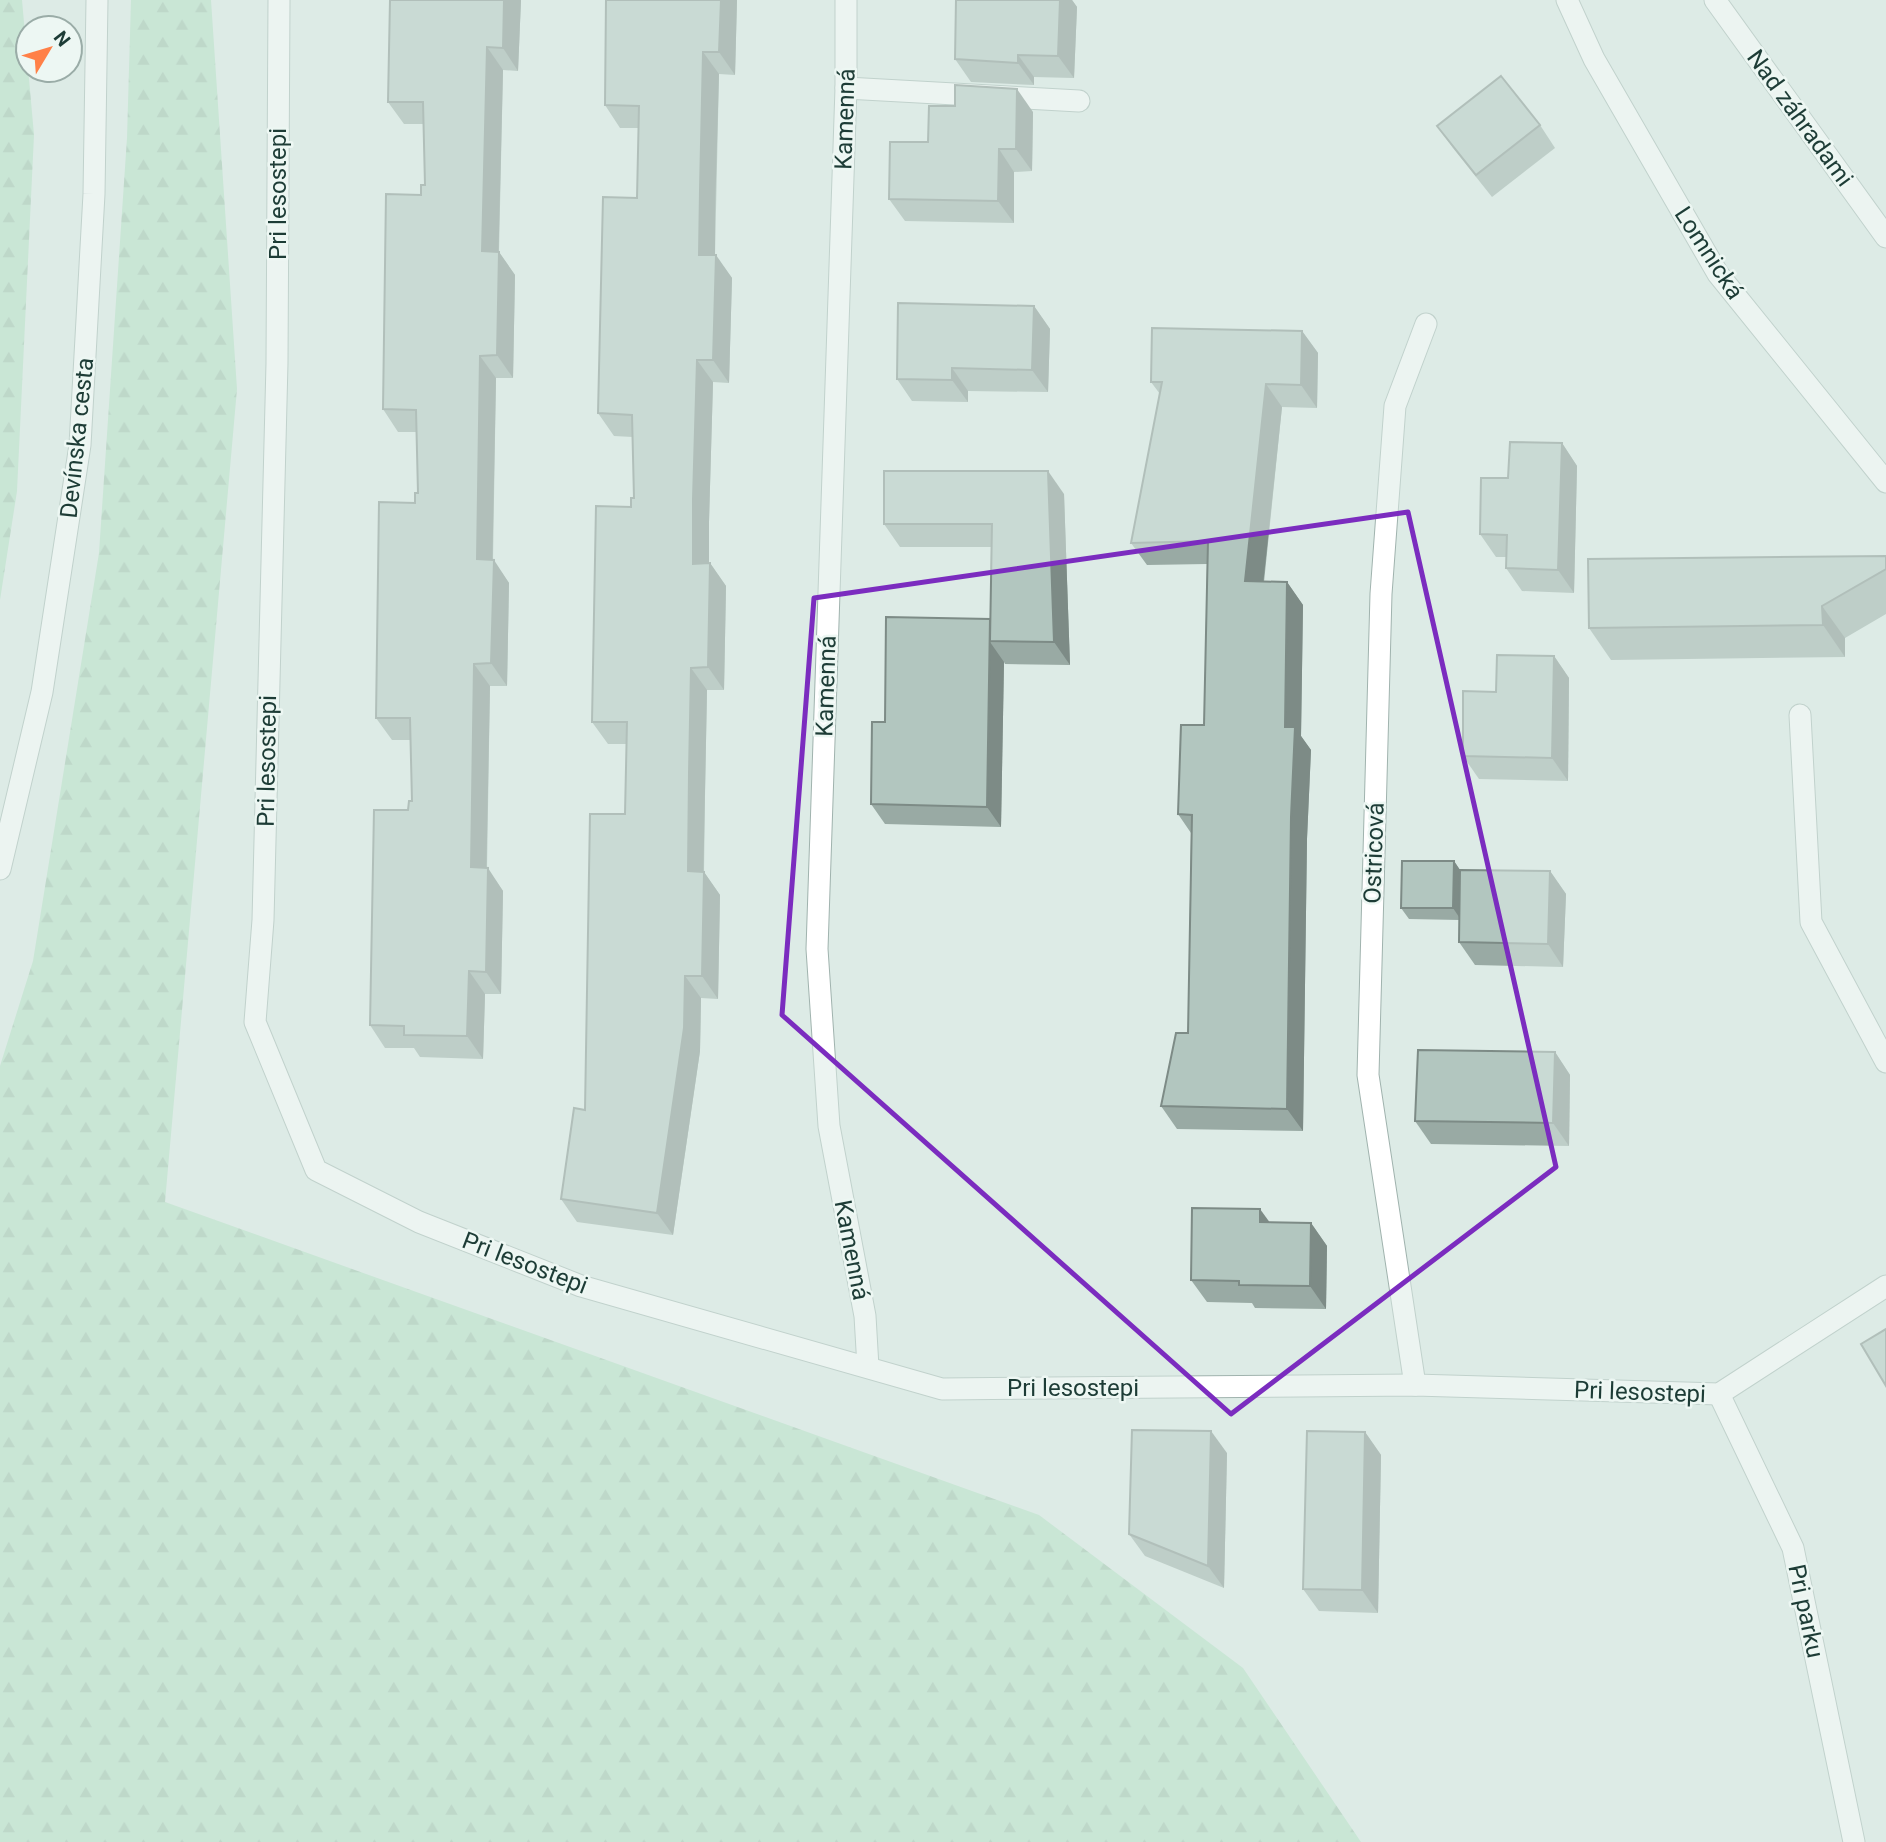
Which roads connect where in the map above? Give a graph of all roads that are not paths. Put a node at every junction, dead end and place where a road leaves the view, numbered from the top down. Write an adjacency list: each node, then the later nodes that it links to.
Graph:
1 (97, 0): 12 (street, Devínska cesta)
2 (279, 0): 15 (street, Pri lesostepi)
3 (846, 0): 6 (street, Kamenná)
4 (1567, 0): 10 (street, Lomnická)
5 (1715, 0): 8 (street, Nad záhradami)
6 (846, 88): 7 (street); 15 (street, Kamenná)
7 (1079, 100)
8 (1886, 237)
9 (1426, 324): 16 (street, Ostricová)
10 (1886, 482)
11 (1800, 715): 13 (street)
12 (0, 869)
13 (1886, 1062)
14 (1886, 1286): 17 (street, Pri lesostepi)
15 (868, 1367): 16 (street, Pri lesostepi)
16 (1415, 1385): 17 (street, Pri lesostepi)
17 (1719, 1394): 18 (street, Pri parku)
18 (1854, 1842)

